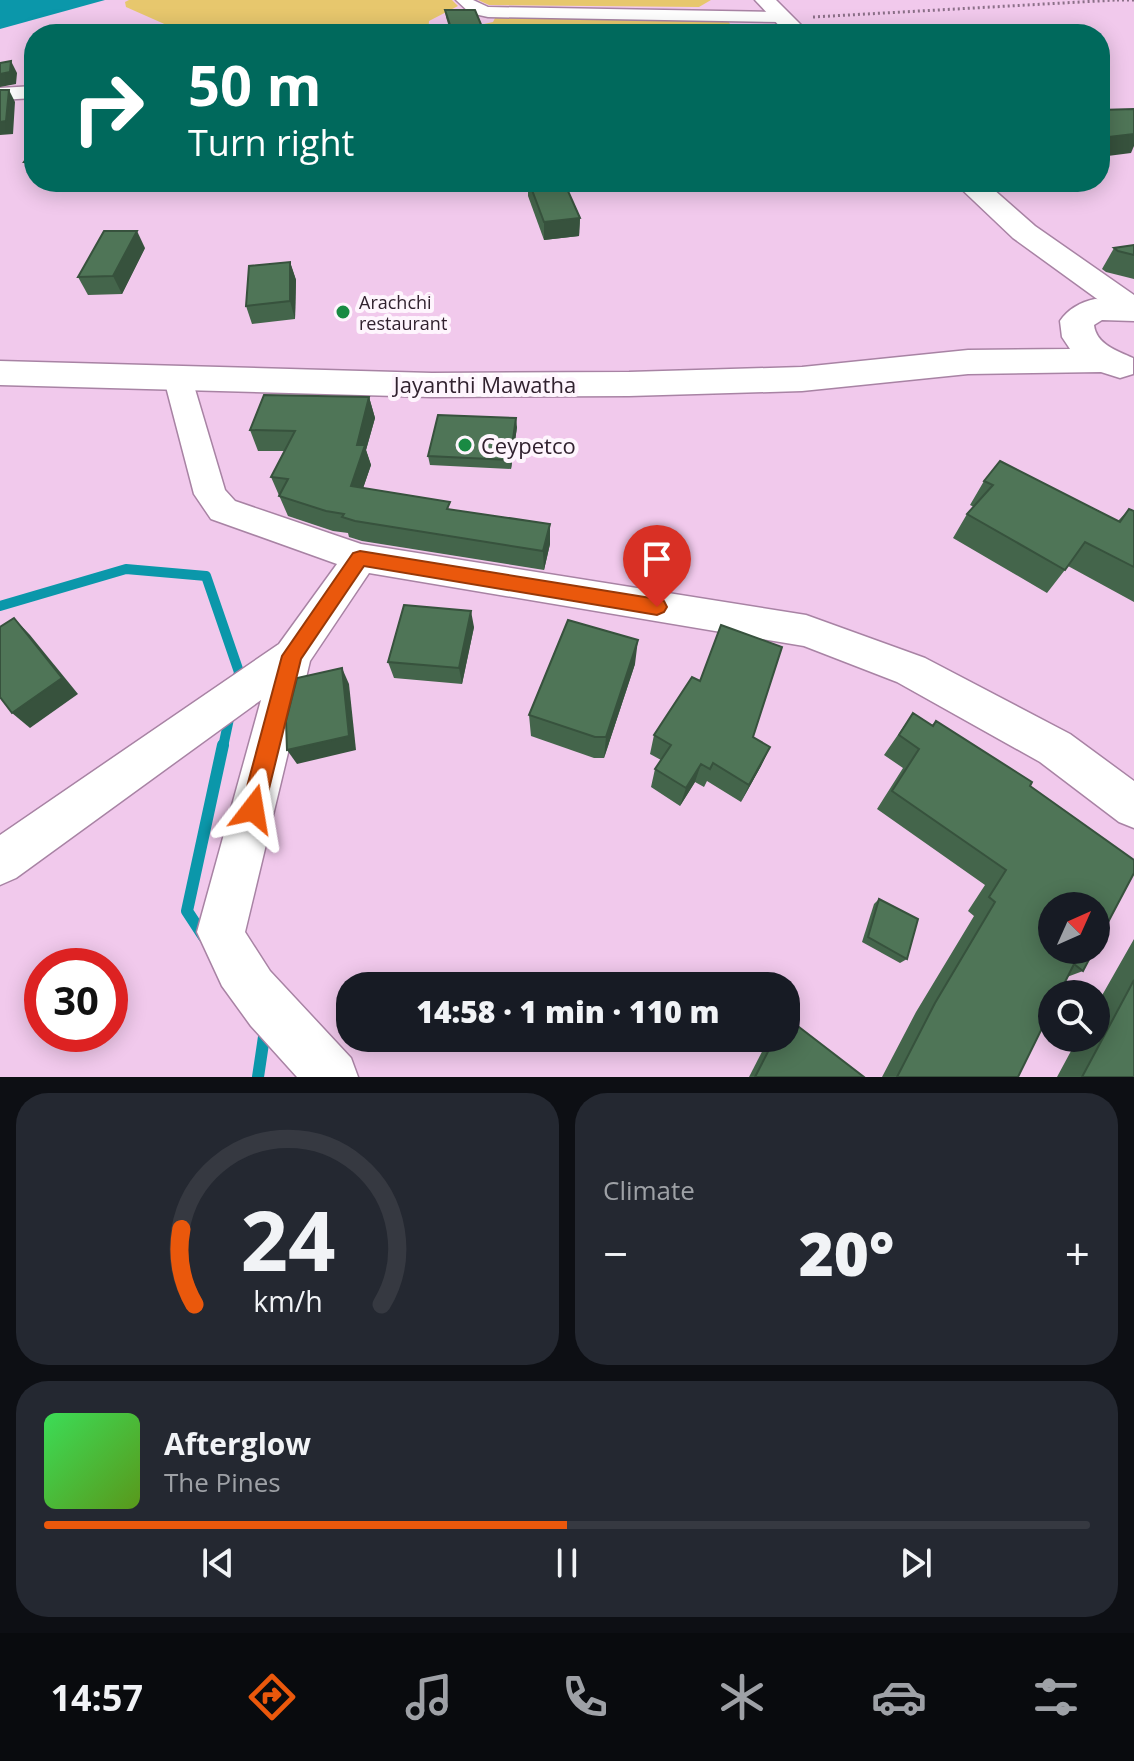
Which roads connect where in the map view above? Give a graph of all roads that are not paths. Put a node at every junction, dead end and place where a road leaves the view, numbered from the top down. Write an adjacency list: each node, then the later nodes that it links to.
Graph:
1 (464, 0): 3 (street)
2 (765, 0): 3 (main road)
3 (780, 17): 4 (main road)
4 (788, 24)
5 (24, 93): 6 (street)
6 (0, 94)
7 (979, 192): 8 (main road)
8 (1024, 232): 9 (main road); 10 (main road)
9 (1134, 310): 10 (main road, Jayanthi Mawatha)
10 (1081, 317): 11 (main road, Jayanthi Mawatha); 12 (main road)
11 (968, 362): 12 (main road, Jayanthi Mawatha); 14 (main road, Jayanthi Mawatha)
12 (1120, 365)
13 (0, 373): 14 (main road, Jayanthi Mawatha)
14 (178, 379): 15 (street)
15 (360, 558): 16 (street); 17 (street)
16 (292, 656): 18 (street); 19 (street)
17 (1134, 807)
18 (0, 862)
19 (332, 1077)

